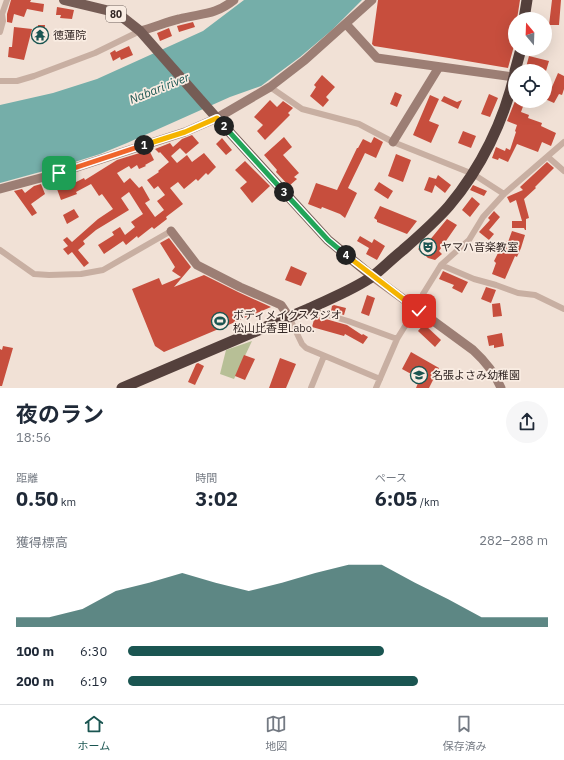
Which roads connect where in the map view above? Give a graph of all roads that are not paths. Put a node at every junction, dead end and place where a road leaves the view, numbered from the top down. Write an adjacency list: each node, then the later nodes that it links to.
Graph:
1 (7, 0): 10 (street)
2 (64, 0): 6 (main road, 80)
3 (234, 0): 9 (street)
4 (372, 0): 8 (street)
5 (527, 0): 7 (highway)
6 (93, 3): 9 (main road, 80)
7 (525, 12)
8 (346, 24): 11 (street); 14 (street)
9 (140, 31): 13 (street); 16 (main road, 80)
10 (0, 32)
11 (439, 67): 12 (street); 17 (street)
12 (508, 73)
13 (0, 81)
14 (270, 87): 16 (street); 17 (street)
15 (508, 97): 21 (highway)
16 (215, 116): 22 (street); 27 (main road, 80)
17 (393, 142): 21 (street)
18 (564, 142): 19 (street)
19 (548, 157): 20 (street); 23 (street)
20 (564, 171)
21 (473, 174): 23 (street); 27 (highway)
22 (0, 188)
23 (504, 194): 26 (street)
24 (172, 231): 25 (street); 31 (street)
25 (0, 250)
26 (441, 265): 28 (street); 30 (street)
27 (372, 276): 29 (highway); 39 (street)
28 (423, 294)
29 (308, 309): 31 (highway); 33 (street)
30 (564, 309)
31 (289, 317): 34 (street); 36 (highway)
32 (410, 318): 33 (street)
33 (397, 340): 35 (street)
34 (324, 356): 35 (street); 37 (street)
35 (380, 379): 38 (street)
36 (122, 388)
37 (311, 388)
38 (376, 388)
39 (501, 388)

